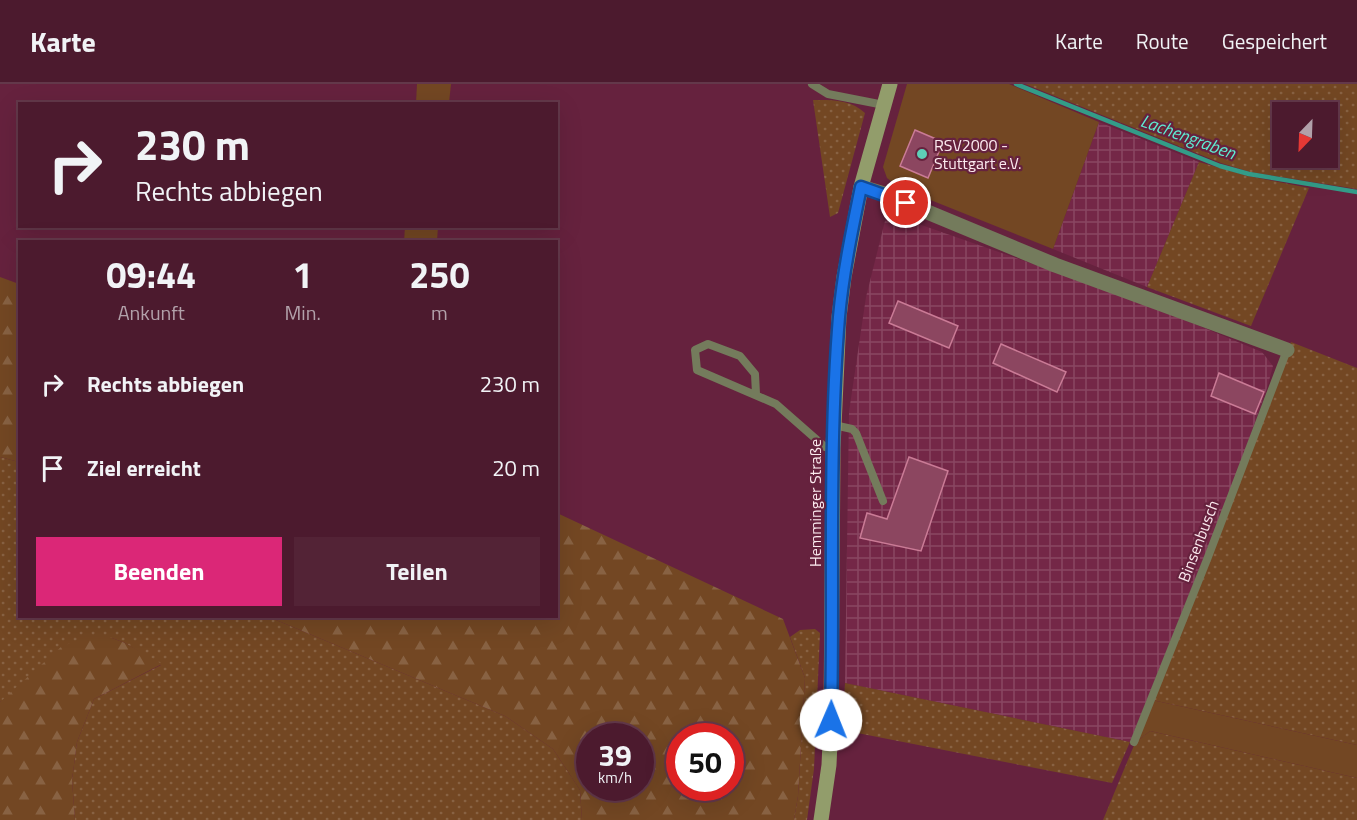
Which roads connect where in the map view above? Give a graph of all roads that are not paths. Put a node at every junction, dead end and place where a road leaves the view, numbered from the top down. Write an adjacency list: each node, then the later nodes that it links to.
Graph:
1 (812, 84): 3 (lane)
2 (890, 84): 3 (main road, Hemminger Straße)
3 (884, 105): 4 (main road, Hemminger Straße)
4 (861, 187): 5 (street); 7 (main road, Hemminger Straße)
5 (1287, 350): 10 (lane, Binsenbusch)
6 (756, 394): 6 (lane); 8 (lane)
7 (834, 425): 8 (main road, Hemminger Straße); 9 (lane)
8 (833, 448): 11 (main road, Hemminger Straße)
9 (883, 501)
10 (1134, 742)
11 (821, 820)

